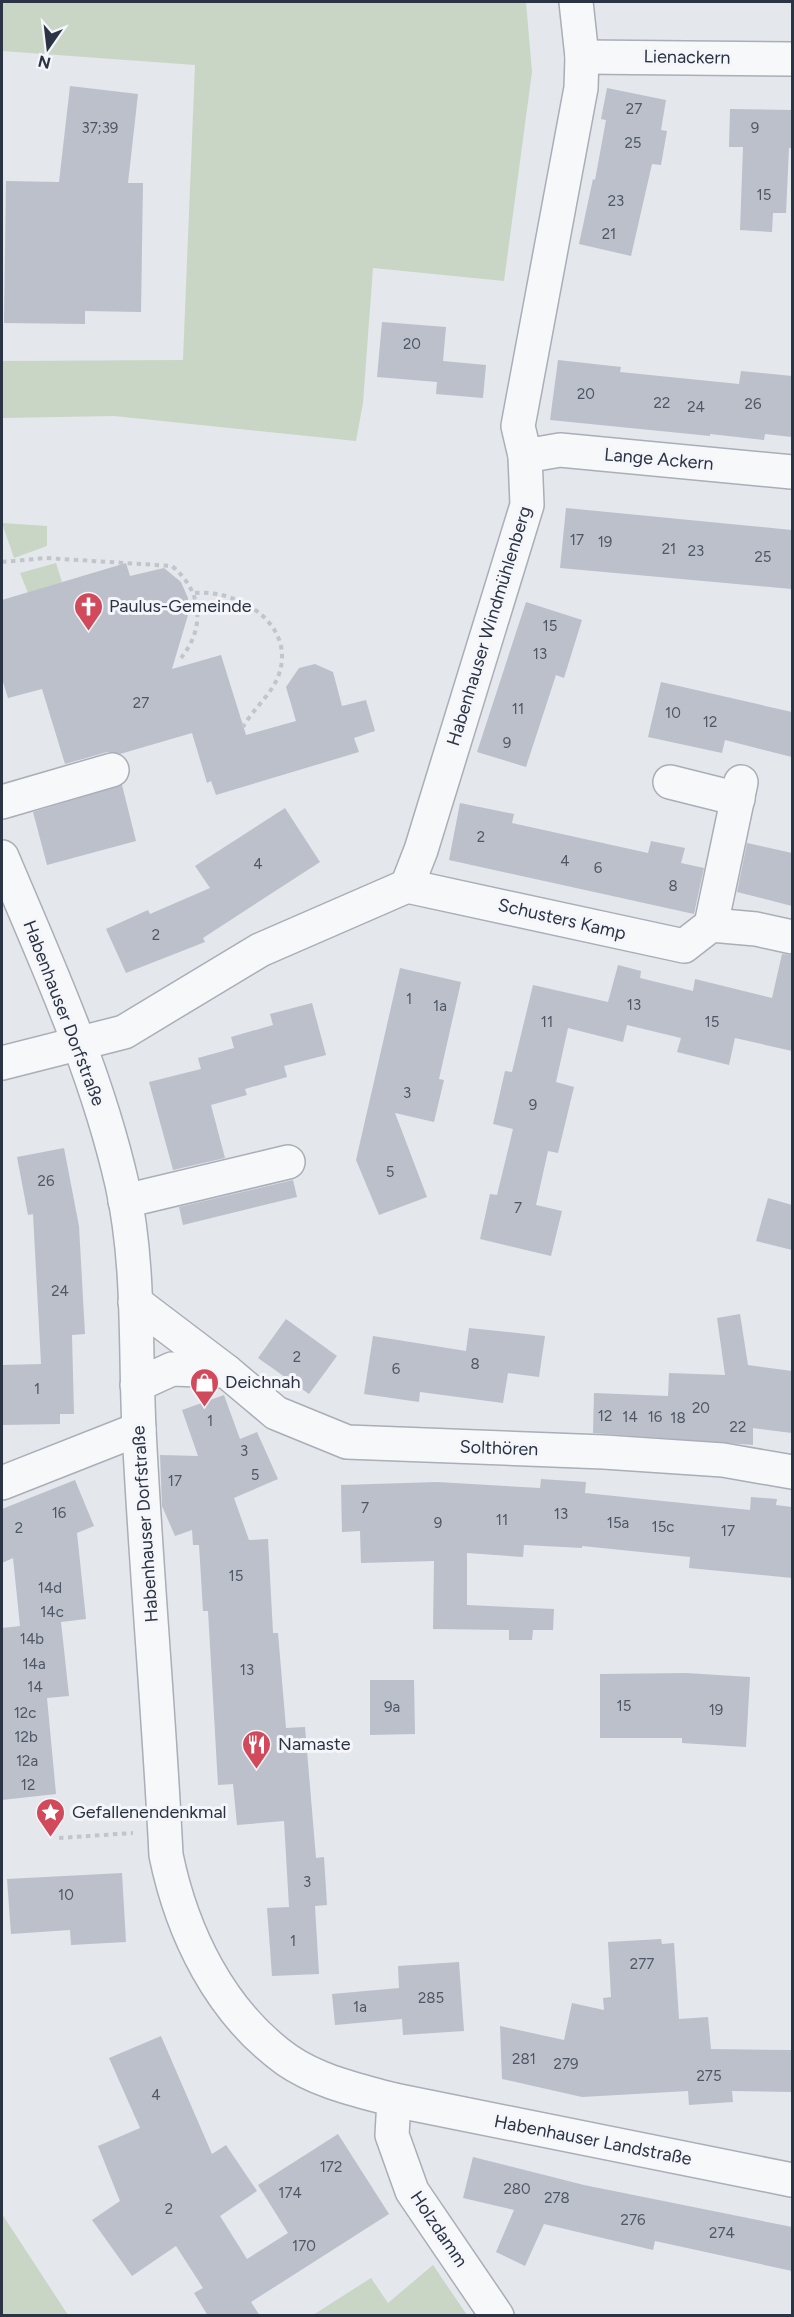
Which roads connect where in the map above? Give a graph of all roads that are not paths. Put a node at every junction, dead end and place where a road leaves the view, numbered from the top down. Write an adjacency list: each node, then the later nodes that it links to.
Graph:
1 (576, 2): 2 (street, Habenhauser Windmühlenberg)
2 (582, 57): 3 (street, Lienackern); 4 (street, Habenhauser Windmühlenberg)
3 (792, 59)
4 (525, 456): 5 (street, Lange Ackern); 10 (street, Habenhauser Windmühlenberg)
5 (792, 472)
6 (112, 770): 8 (street)
7 (670, 782): 11 (street)
8 (2, 802)
9 (2, 857): 13 (street, Habenhauser Dorfstraße)
10 (407, 886): 11 (street, Schusters Kamp); 13 (street)
11 (711, 925): 12 (street)
12 (792, 938)
13 (80, 1042): 14 (street); 16 (street, Habenhauser Dorfstraße)
14 (2, 1063)
15 (288, 1162): 16 (street)
16 (125, 1201): 17 (street, Habenhauser Dorfstraße)
17 (135, 1302): 18 (street, Solthören); 19 (street, Habenhauser Dorfstraße)
18 (226, 1371): 19 (street); 21 (street, Solthören)
19 (137, 1385): 20 (street, Habenhauser Dorfstraße)
20 (139, 1429): 22 (street); 23 (street, Habenhauser Dorfstraße)
21 (792, 1472)
22 (2, 1483)
23 (394, 2100): 24 (street, Habenhauser Landstraße); 25 (street, Holzdamm)
24 (792, 2181)
25 (497, 2316)

